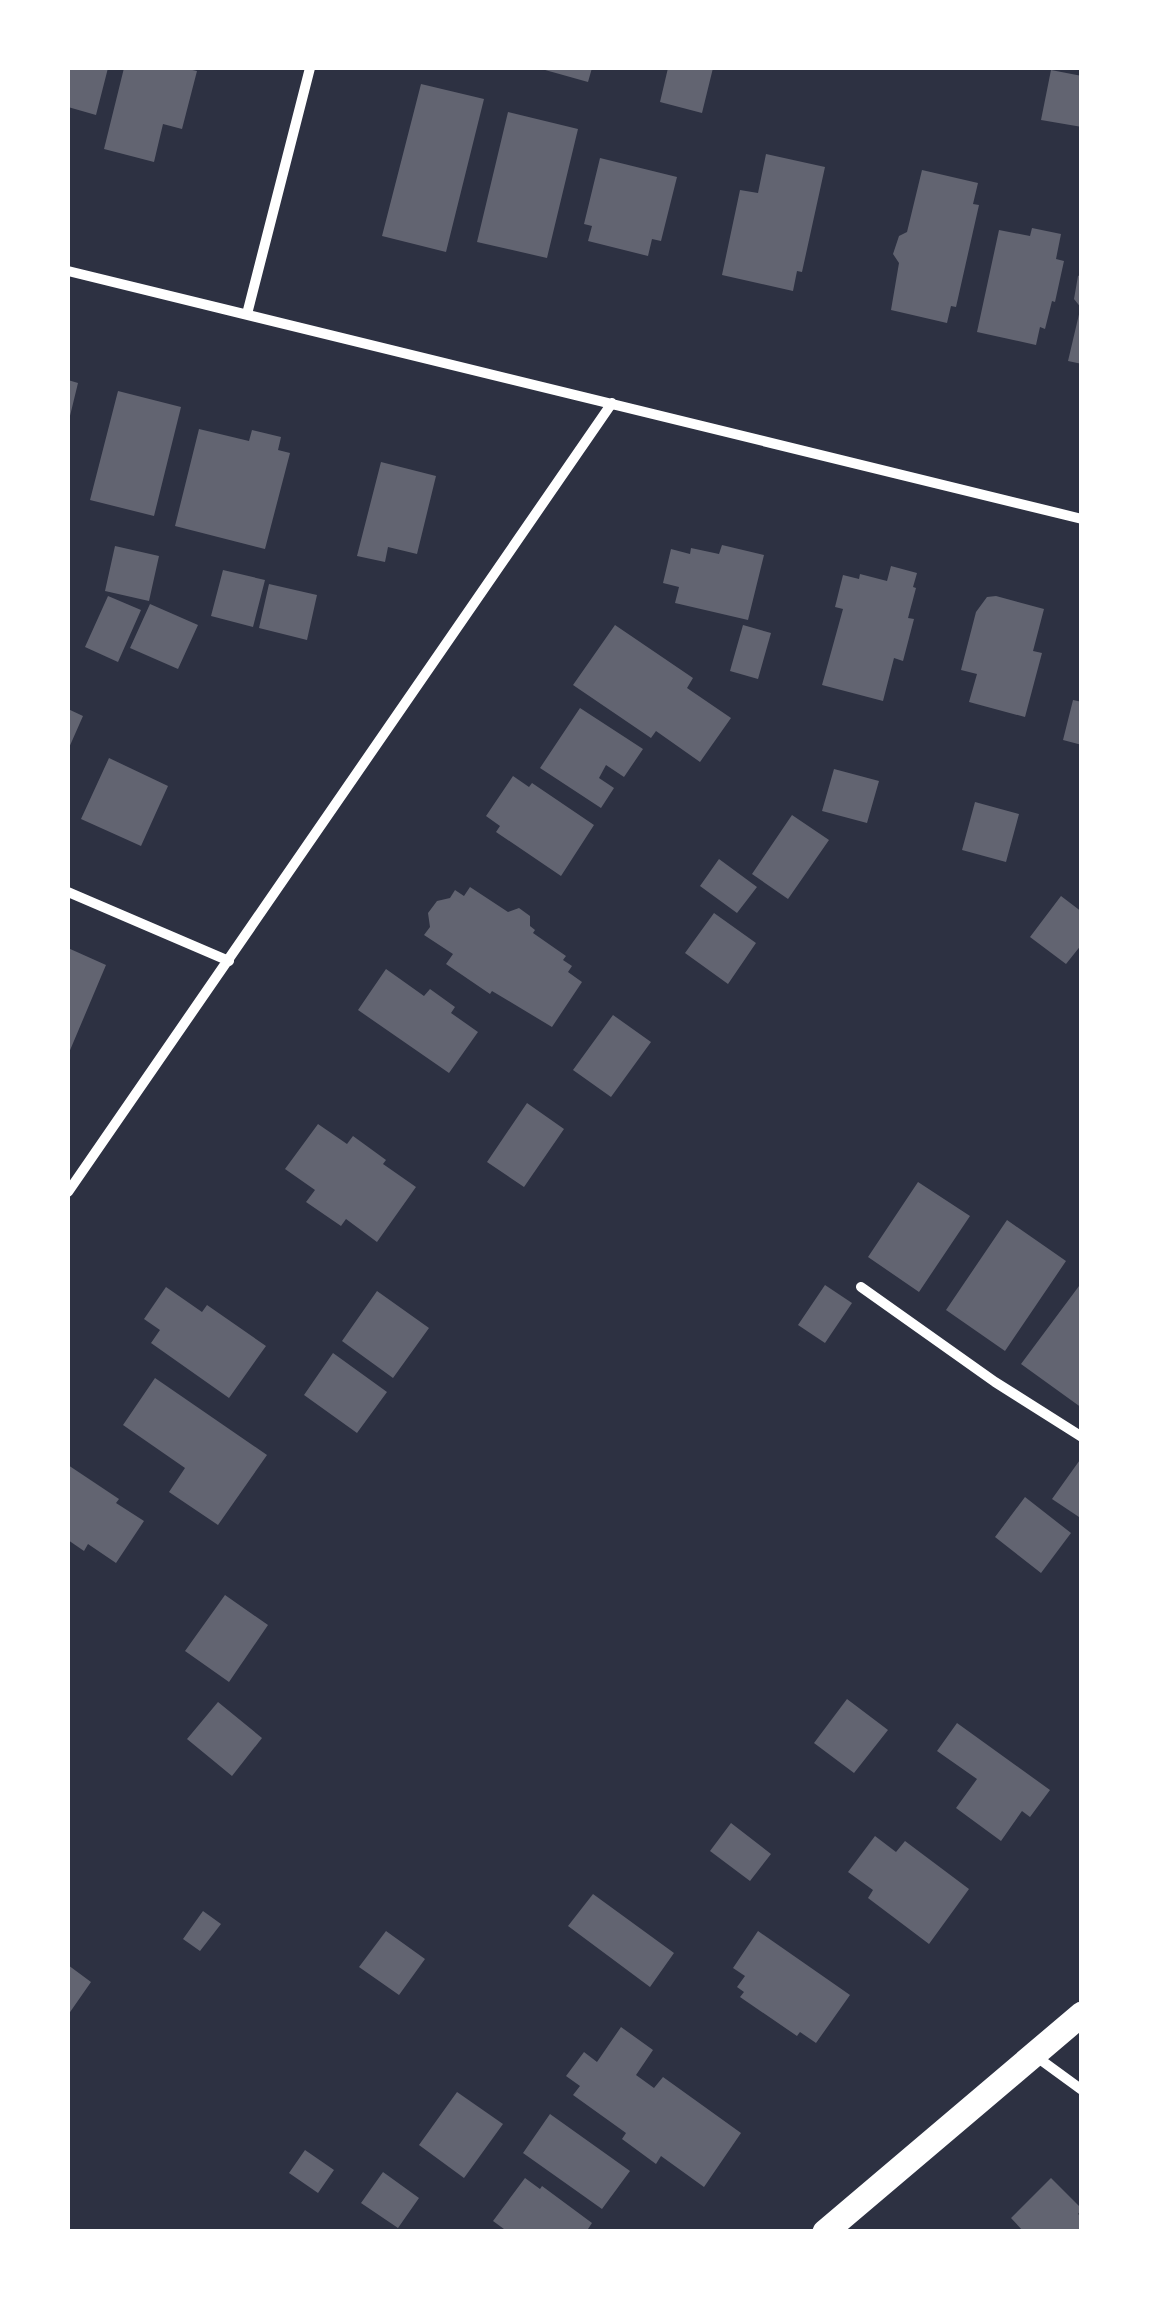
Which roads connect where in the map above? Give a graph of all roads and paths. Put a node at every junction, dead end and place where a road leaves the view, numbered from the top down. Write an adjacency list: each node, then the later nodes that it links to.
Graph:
1 (310, 68): 3 (street)
2 (68, 272): 3 (street)
3 (247, 314): 4 (street)
4 (612, 403): 5 (street); 7 (street)
5 (1082, 519)
6 (68, 892): 7 (street)
7 (229, 961): 8 (street)
8 (68, 1192)
9 (861, 1287): 10 (street)
10 (1082, 1437)
11 (1082, 2014): 12 (main road)
12 (1033, 2055): 13 (street); 14 (main road)
13 (1082, 2090)
14 (825, 2232)

